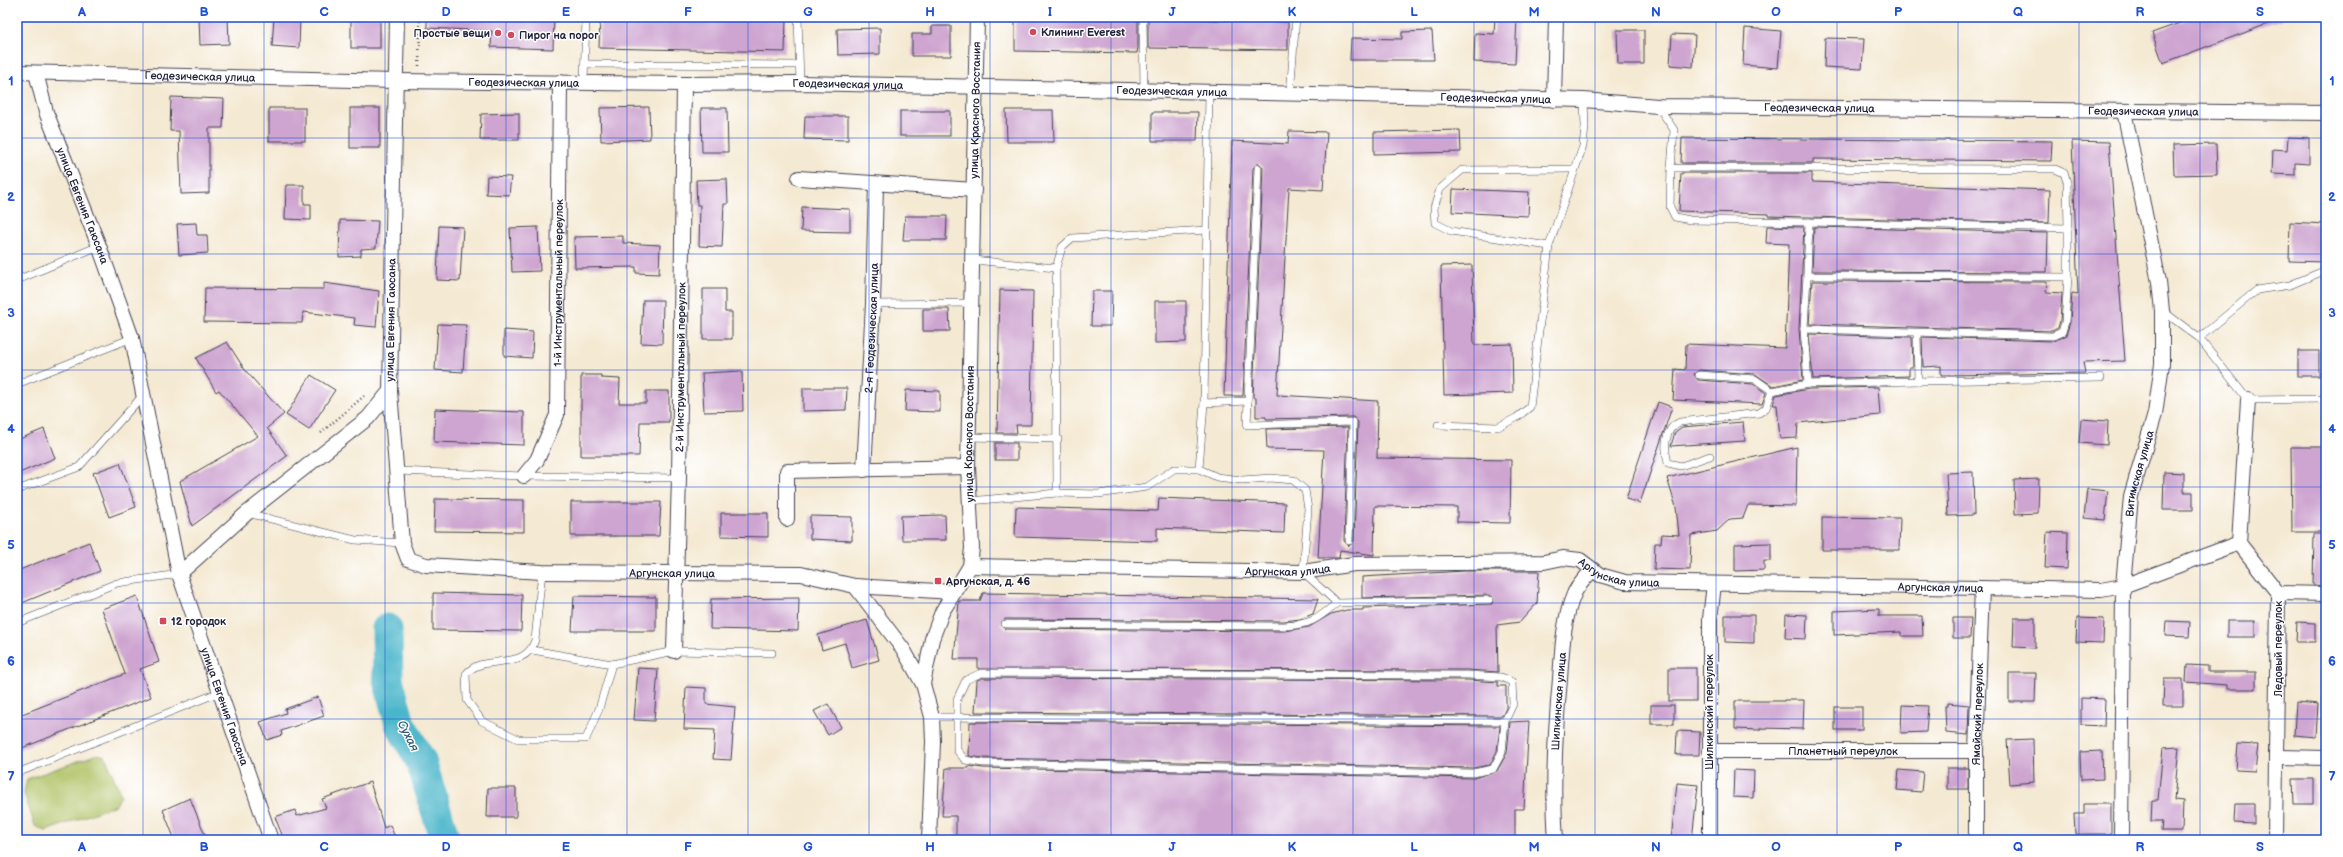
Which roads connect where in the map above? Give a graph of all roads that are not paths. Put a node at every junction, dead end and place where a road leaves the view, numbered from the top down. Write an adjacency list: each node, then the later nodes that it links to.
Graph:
1 (397, 17): 12 (street, улица Евгения Гаюсана)
2 (586, 17): 8 (lane)
3 (798, 17): 9 (lane)
4 (977, 17): 17 (street, улица Красного Восстания)
5 (1144, 17): 18 (lane)
6 (1296, 17): 20 (lane)
7 (1556, 17): 21 (street)
8 (585, 64): 9 (lane); 14 (lane)
9 (799, 65): 15 (lane)
10 (17, 72): 11 (street, Геодезическая улица)
11 (36, 73): 12 (street, Геодезическая улица); 35 (street, улица Евгения Гаюсана)
12 (395, 81): 13 (street, Геодезическая улица); 55 (street, улица Евгения Гаюсана)
13 (560, 82): 14 (street, Геодезическая улица); 70 (street, 1-й Инструментальный переулок)
14 (584, 82): 16 (street, Геодезическая улица)
15 (800, 83): 16 (street, Геодезическая улица); 17 (street, Геодезическая улица)
16 (684, 84): 71 (street, 2-й Инструментальный переулок)
17 (974, 86): 18 (street, Геодезическая улица); 31 (street, улица Красного Восстания)
18 (1144, 90): 19 (street, Геодезическая улица)
19 (1209, 92): 20 (street, Геодезическая улица); 34 (lane)
20 (1290, 94): 21 (street, Геодезическая улица)
21 (1554, 100): 22 (street, Геодезическая улица)
22 (1584, 100): 23 (street, Геодезическая улица); 28 (lane)
23 (1658, 106): 24 (street, Геодезическая улица); 27 (lane)
24 (2124, 111): 25 (street, Геодезическая улица); 45 (street, Витимская улица)
25 (2326, 112)
26 (1258, 168): 60 (lane)
27 (1671, 168): 32 (lane); 33 (lane)
28 (1574, 169): 36 (lane); 36 (lane)
29 (799, 178): 30 (street)
30 (876, 185): 31 (street); 44 (street, 2-я Геодезическая улица)
31 (974, 190): 37 (street, улица Красного Восстания)
32 (1809, 222): 33 (lane); 40 (lane)
33 (2068, 228): 41 (lane)
34 (1207, 230): 38 (lane); 61 (lane)
35 (99, 246): 42 (lane); 48 (street, улица Евгения Гаюсана)
36 (1549, 246): 62 (lane)
37 (973, 260): 38 (lane); 43 (street, улица Красного Восстания)
38 (1056, 268): 64 (lane)
39 (2326, 270): 49 (lane)
40 (1807, 276): 41 (lane); 46 (lane)
41 (2068, 277): 47 (lane)
42 (17, 280)
43 (972, 303): 44 (lane); 63 (street, улица Красного Восстания)
44 (873, 304): 68 (street, 2-я Геодезическая улица)
45 (2162, 311): 49 (lane); 88 (street, Витимская улица)
46 (1804, 329): 47 (lane); 54 (lane)
47 (1917, 334): 52 (lane)
48 (132, 338): 53 (lane); 57 (street, улица Евгения Гаюсана)
49 (2199, 338): 59 (lane)
50 (1699, 375): 56 (lane)
51 (2102, 378): 52 (lane)
52 (1918, 381): 54 (lane)
53 (17, 384)
54 (1808, 384): 56 (lane)
55 (390, 385): 69 (street); 75 (street, улица Евгения Гаюсана)
56 (1772, 391): 65 (lane)
57 (144, 394): 72 (lane); 85 (street, улица Евгения Гаюсана)
58 (2326, 399): 59 (lane)
59 (2248, 400): 79 (street)
60 (1248, 401): 61 (lane); 77 (lane)
61 (1204, 403): 67 (lane)
62 (1438, 425)
63 (969, 437): 64 (lane); 66 (street, улица Красного Восстания)
64 (1058, 440): 73 (lane)
65 (1710, 456)
66 (968, 467): 68 (street); 74 (street, улица Красного Восстания)
67 (1199, 469): 73 (lane); 84 (lane)
68 (864, 470): 76 (street)
69 (397, 471): 70 (lane); 78 (street)
70 (524, 476): 71 (lane)
71 (679, 478): 83 (street, 2-й Инструментальный переулок)
72 (17, 490)
73 (1057, 493): 74 (lane)
74 (970, 501): 80 (street, улица Красного Восстания)
75 (247, 514): 78 (lane); 85 (street, улица Евгения Гаюсана)
76 (787, 519)
77 (1348, 541)
78 (402, 543): 82 (street, Аргунская улица)
79 (2240, 543): 88 (street, Аргунская улица); 91 (street, Ледовый переулок)
80 (970, 566): 84 (street, Аргунская улица); 90 (street, улица Красного Восстания)
81 (1592, 570): 84 (street, Аргунская улица); 86 (street, Аргунская улица); 113 (street, Шилкинская улица)
82 (542, 572): 83 (street, Аргунская улица); 97 (lane)
83 (677, 572): 87 (street, Аргунская улица); 98 (street, 2-й Инструментальный переулок)
84 (1303, 572): 94 (lane)
85 (179, 574): 95 (lane); 102 (street, улица Евгения Гаюсана)
86 (1714, 584): 89 (street, Аргунская улица); 106 (street, Шилкинский переулок)
87 (855, 586): 90 (street, Аргунская улица); 101 (street)
88 (2123, 586): 89 (street, Аргунская улица); 116 (street, Витимская улица)
89 (1982, 588): 107 (street, Ямайский переулок)
90 (953, 592): 101 (street, улица Красного Восстания)
91 (2278, 593): 92 (street); 108 (street, Ледовый переулок)
92 (2326, 594)
93 (1489, 600): 94 (lane)
94 (1337, 603): 96 (lane)
95 (17, 623)
96 (1005, 624)
97 (532, 650): 100 (lane); 100 (lane)
98 (674, 651): 99 (lane); 100 (lane)
99 (772, 653)
100 (612, 664)
101 (923, 684): 103 (street, улица Красного Восстания)
102 (220, 692): 110 (lane); 111 (street, улица Евгения Гаюсана)
103 (932, 717): 104 (lane); 112 (street, улица Красного Восстания)
104 (956, 717): 105 (lane); 105 (lane); 105 (lane)
105 (1505, 721)
106 (1709, 751): 107 (street, Планетный переулок); 114 (street, Шилкинский переулок)
107 (1976, 751): 115 (street, Ямайский переулок)
108 (2277, 757): 109 (street); 117 (street, Ледовый переулок)
109 (2326, 758)
110 (17, 773)
111 (271, 840)
112 (929, 840)
113 (1556, 840)
114 (1710, 840)
115 (1976, 840)
116 (2122, 840)
117 (2275, 840)

